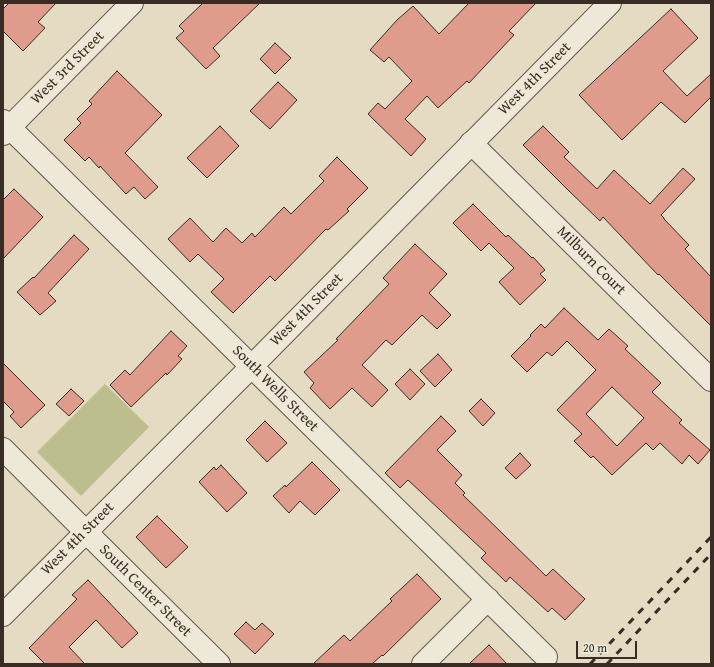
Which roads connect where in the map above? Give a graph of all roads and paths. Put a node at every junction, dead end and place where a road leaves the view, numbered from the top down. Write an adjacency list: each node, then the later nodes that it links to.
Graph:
1 (132, 3): 3 (street, West 3rd Street)
2 (610, 3): 4 (street, West 4th Street)
3 (5, 127): 5 (street, South Wells Street)
4 (471, 143): 5 (street, West 4th Street); 6 (street, Milburn Court)
5 (252, 366): 8 (street, West 4th Street); 9 (street, South Wells Street)
6 (711, 380)
7 (3, 449): 8 (street, South Center Street)
8 (86, 532): 10 (street, West 4th Street); 12 (street, South Center Street)
9 (488, 599): 11 (street, South Wells Street); 13 (street)
10 (3, 615)
11 (546, 657)
12 (220, 664)
13 (423, 664)

